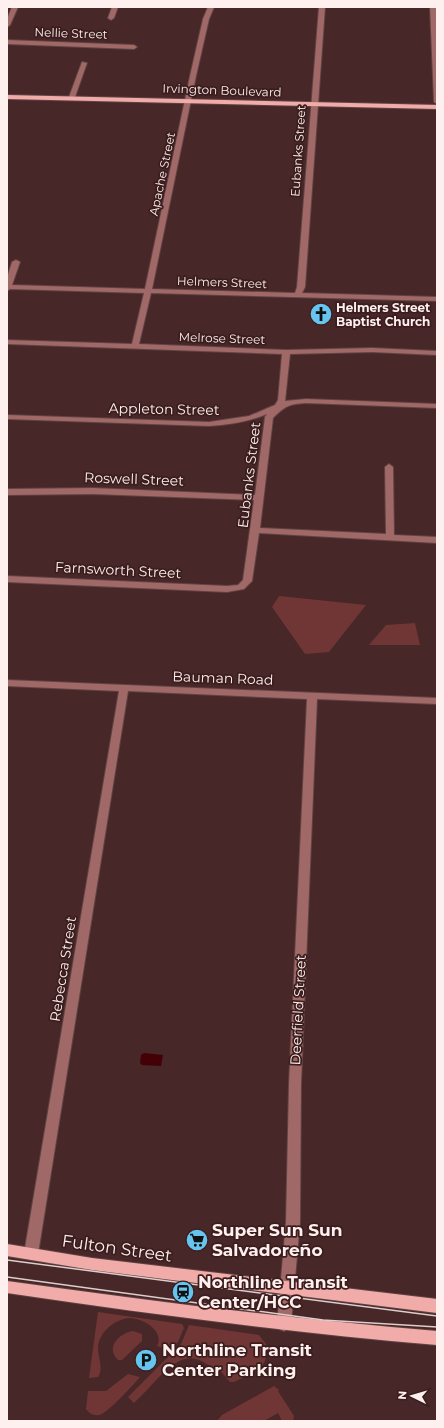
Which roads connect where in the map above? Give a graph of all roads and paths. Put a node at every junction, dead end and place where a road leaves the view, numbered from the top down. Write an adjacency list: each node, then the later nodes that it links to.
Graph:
1 (15, 7): 7 (street)
2 (115, 7): 6 (street)
3 (211, 7): 19 (street, Apache Street)
4 (322, 7): 20 (street, Eubanks Street)
5 (433, 7): 21 (street)
6 (111, 18)
7 (7, 25)
8 (7, 42): 9 (street, Nellie Street)
9 (134, 46)
10 (84, 63): 14 (street)
11 (39, 90): 12 (main road)
12 (7, 91)
13 (67, 91): 14 (main road)
14 (74, 91): 15 (main road); 18 (street)
15 (82, 91)
16 (130, 92): 19 (main road, Irvington Boulevard)
17 (7, 97): 18 (main road, Irvington Boulevard)
18 (72, 97): 19 (main road, Irvington Boulevard)
19 (189, 97): 20 (main road, Irvington Boulevard); 25 (street, Apache Street)
20 (314, 100): 21 (main road, Irvington Boulevard); 22 (main road, Irvington Boulevard); 26 (street, Eubanks Street)
21 (437, 101)
22 (437, 107)
23 (16, 262): 24 (street)
24 (7, 287): 25 (street, Helmers Street)
25 (148, 290): 26 (street, Helmers Street); 29 (street, Apache Street)
26 (297, 296): 27 (street, Helmers Street)
27 (437, 299)
28 (7, 342): 29 (street, Melrose Street)
29 (135, 346): 30 (street, Melrose Street)
30 (286, 352): 31 (street, Melrose Street); 32 (street)
31 (437, 353)
32 (283, 403): 33 (street); 34 (street, Eubanks Street)
33 (437, 406)
34 (266, 416): 35 (street, Appleton Street); 38 (street, Eubanks Street)
35 (7, 417)
36 (389, 467): 40 (street)
37 (7, 492): 38 (street, Roswell Street)
38 (259, 498): 39 (street, Eubanks Street)
39 (255, 530): 40 (street); 43 (street, Eubanks Street)
40 (390, 537): 41 (street)
41 (437, 540)
42 (7, 579): 43 (street, Farnsworth Street)
43 (227, 589)
44 (7, 683): 45 (street, Bauman Road)
45 (124, 688): 46 (street, Bauman Road); 49 (street, Rebecca Street)
46 (312, 695): 47 (street, Bauman Road); 51 (street, Deerfield Street)
47 (437, 701)
48 (7, 1250): 49 (main road, Fulton Street)
49 (31, 1254): 51 (main road, Fulton Street)
50 (7, 1288): 53 (main road)
51 (286, 1288): 52 (main road, Fulton Street); 53 (street, Deerfield Street)
52 (437, 1306)
53 (284, 1324): 54 (main road)
54 (437, 1338)

